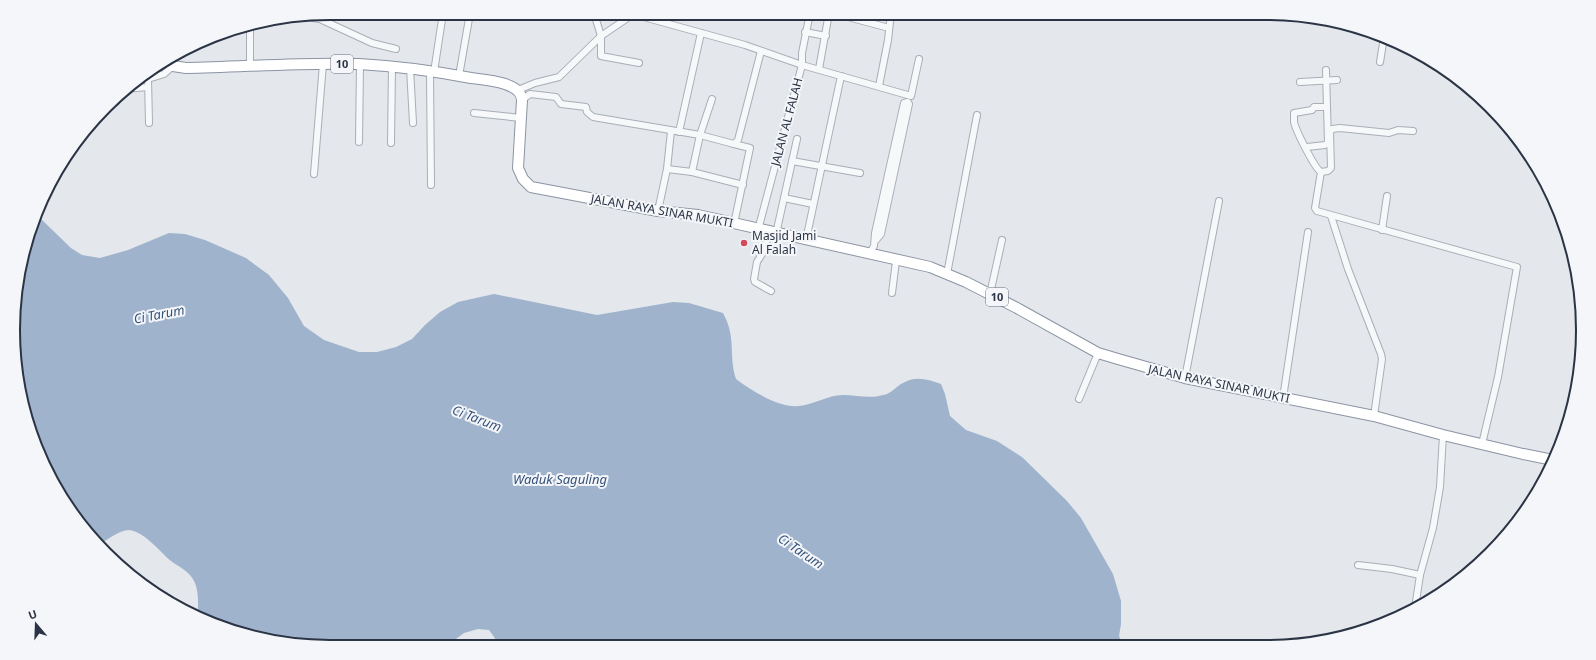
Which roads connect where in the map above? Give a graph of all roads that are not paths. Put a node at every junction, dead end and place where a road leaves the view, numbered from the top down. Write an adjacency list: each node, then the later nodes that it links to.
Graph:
1 (323, 20): 18 (street)
2 (442, 20): 33 (street)
3 (469, 20): 34 (street)
4 (596, 20): 15 (street)
5 (624, 20): 15 (street)
6 (654, 20): 14 (street)
7 (809, 20): 13 (street, JALAN AL FALAH)
8 (829, 20): 16 (street)
9 (859, 20): 11 (street)
10 (890, 20): 11 (street)
11 (889, 28): 39 (street)
12 (250, 31): 28 (street)
13 (806, 32): 16 (street); 26 (street, JALAN AL FALAH)
14 (701, 33): 19 (street); 53 (street)
15 (600, 36): 22 (street); 42 (street)
16 (826, 36): 31 (street)
17 (1383, 43): 21 (street)
18 (396, 49)
19 (762, 51): 26 (street); 58 (street)
20 (919, 59): 39 (street)
21 (1380, 62)
22 (639, 63)
23 (172, 64): 28 (highway, 10)
24 (322, 64): 25 (highway, 10); 28 (highway, 10); 67 (street)
25 (360, 64): 29 (highway, 10); 56 (street)
26 (802, 65): 31 (street); 77 (street, JALAN AL FALAH)
27 (167, 66): 40 (street)
28 (250, 66)
29 (392, 67): 30 (highway, 10); 57 (street)
30 (410, 68): 33 (highway, 10); 50 (street)
31 (819, 69): 35 (street)
32 (1326, 70): 37 (street)
33 (432, 72): 34 (highway, 10); 68 (street)
34 (459, 76): 42 (highway, 10)
35 (841, 76): 39 (street); 61 (street)
36 (1337, 80): 37 (street)
37 (1326, 81): 38 (street); 45 (street)
38 (1300, 82)
39 (879, 86)
40 (148, 87): 41 (street); 49 (street)
41 (136, 88)
42 (518, 90): 44 (highway, JALAN RAYA SINAR MUKTI / 10)
43 (712, 99): 54 (street)
44 (522, 100): 48 (highway, JALAN RAYA SINAR MUKTI / 10); 51 (street)
45 (1326, 107): 59 (street); 59 (street)
46 (474, 113): 48 (street)
47 (977, 115): 85 (street)
48 (521, 118): 74 (highway, JALAN RAYA SINAR MUKTI / 10)
49 (149, 123)
50 (412, 123)
51 (671, 131): 53 (street); 62 (street)
52 (1413, 131): 65 (street)
53 (679, 132): 54 (street)
54 (700, 135): 58 (street); 63 (street)
55 (797, 139): 60 (street)
56 (359, 142)
57 (391, 143)
58 (734, 144): 69 (street)
59 (1307, 147): 65 (street)
60 (792, 161): 61 (street); 71 (street)
61 (821, 166): 66 (street); 73 (street)
62 (667, 168): 63 (street); 74 (street)
63 (692, 172): 69 (street)
64 (892, 172): 64 (street); 83 (street)
65 (1321, 172): 75 (street)
66 (860, 173)
67 (314, 174)
68 (431, 185)
69 (743, 185): 76 (street)
70 (1387, 196): 78 (street)
71 (784, 198): 73 (street); 80 (street)
72 (1219, 201): 90 (street)
73 (814, 204): 81 (street)
74 (658, 211): 76 (highway, JALAN RAYA SINAR MUKTI / 10)
75 (1332, 216): 78 (street); 93 (street)
76 (734, 224): 77 (highway, JALAN RAYA SINAR MUKTI / 10)
77 (758, 230): 80 (highway, JALAN RAYA SINAR MUKTI / 10)
78 (1382, 230): 95 (street)
79 (1308, 232): 91 (street)
80 (773, 233): 81 (highway, JALAN RAYA SINAR MUKTI / 10); 86 (street)
81 (806, 240): 83 (highway, JALAN RAYA SINAR MUKTI / 10)
82 (1002, 240): 88 (street)
83 (869, 254): 84 (highway, JALAN RAYA SINAR MUKTI / 10)
84 (896, 261): 85 (highway, JALAN RAYA SINAR MUKTI / 10); 87 (street)
85 (947, 274): 88 (highway, JALAN RAYA SINAR MUKTI / 10)
86 (771, 291)
87 (892, 292)
88 (990, 294): 89 (highway, JALAN RAYA SINAR MUKTI / 10)
89 (1098, 353): 90 (highway, JALAN RAYA SINAR MUKTI / 10); 92 (street)
90 (1185, 378): 91 (highway, JALAN RAYA SINAR MUKTI / 10)
91 (1283, 398): 93 (highway, JALAN RAYA SINAR MUKTI / 10)
92 (1078, 399)
93 (1374, 416): 94 (highway, JALAN RAYA SINAR MUKTI / 10)
94 (1443, 435): 95 (highway, JALAN RAYA SINAR MUKTI / 10); 98 (street)
95 (1482, 444): 96 (highway, JALAN RAYA SINAR MUKTI / 10)
96 (1548, 459)
97 (1358, 564): 98 (street)
98 (1420, 575): 99 (street)
99 (1416, 601)

